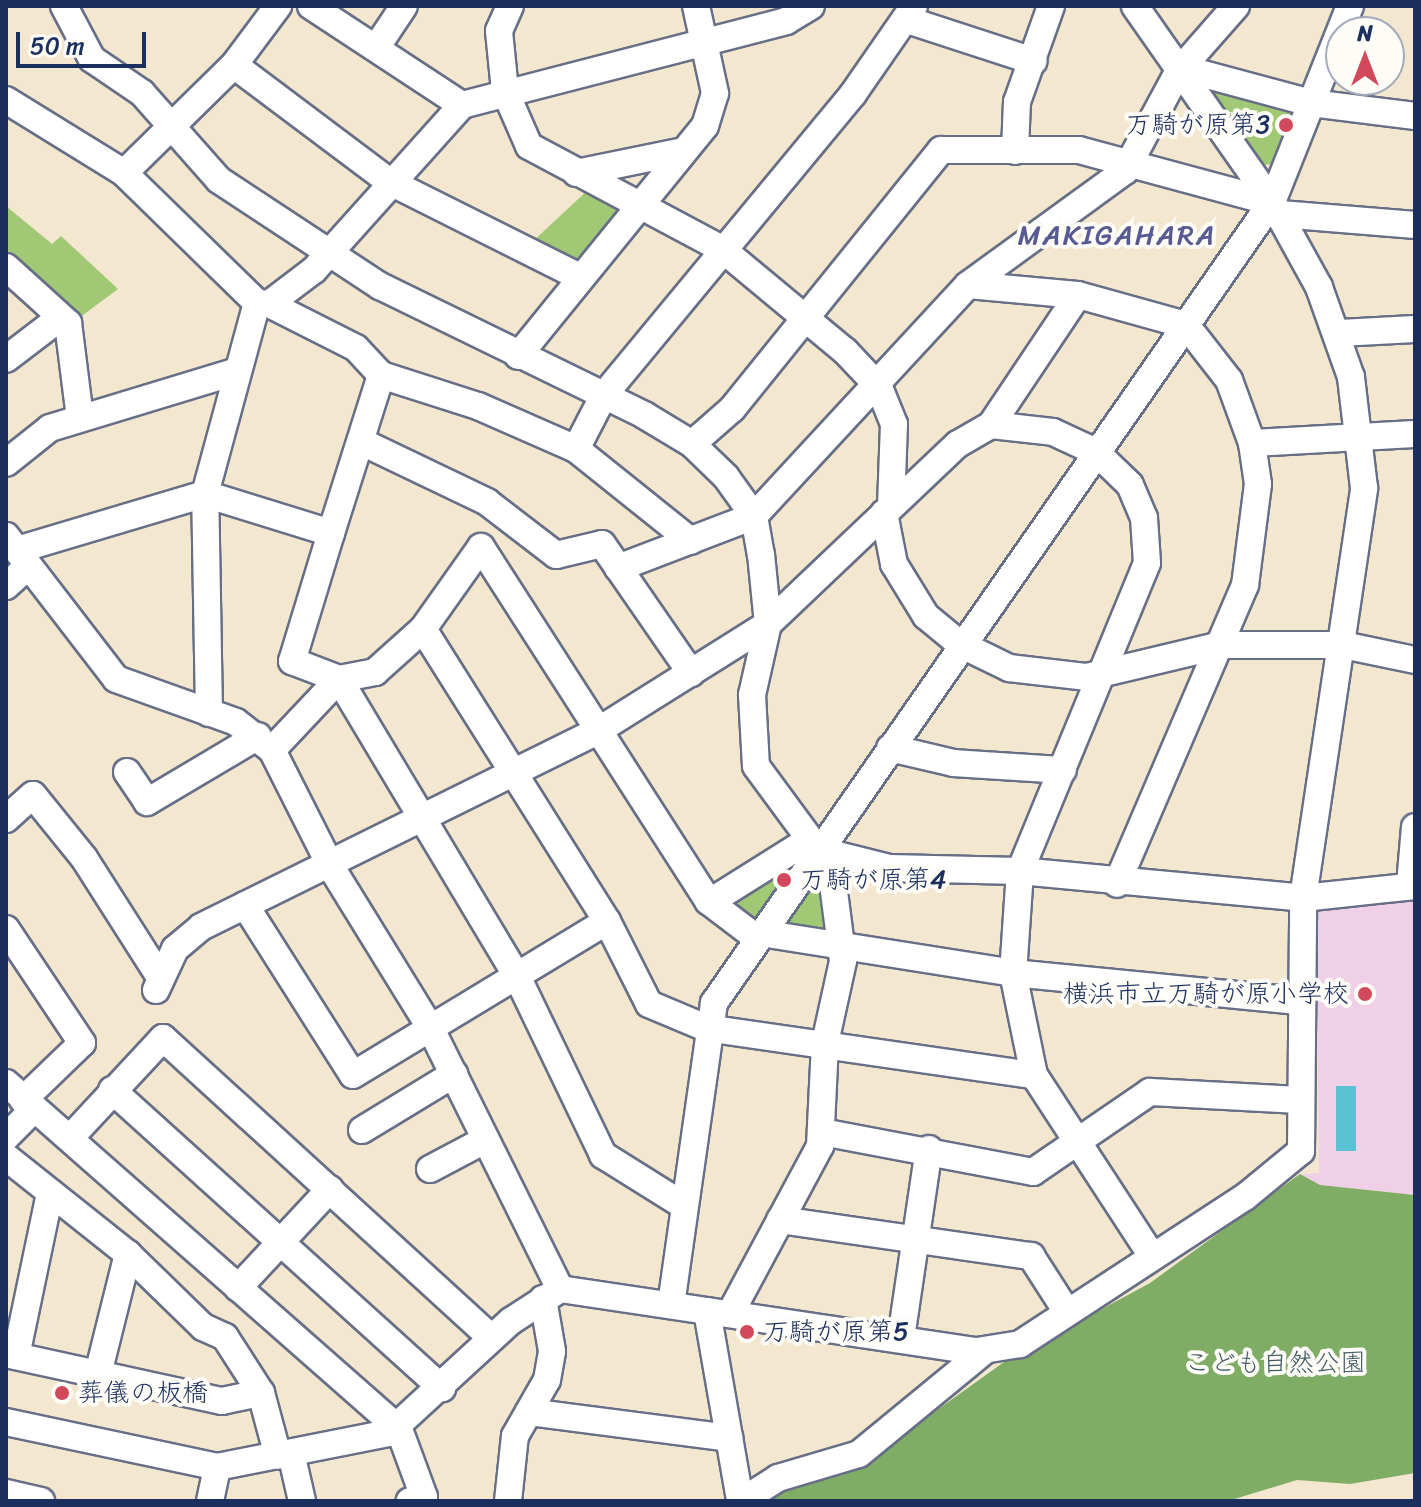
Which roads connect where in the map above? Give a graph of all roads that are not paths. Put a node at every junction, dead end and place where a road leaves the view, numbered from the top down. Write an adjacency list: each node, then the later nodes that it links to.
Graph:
1 (64, 6): 23 (street)
2 (278, 6): 16 (street)
3 (311, 6): 14 (street)
4 (404, 6): 14 (street)
5 (510, 6): 18 (street)
6 (696, 6): 13 (street)
7 (811, 6): 13 (street)
8 (1051, 6): 15 (street)
9 (1135, 6): 17 (street)
10 (1236, 6): 17 (street)
11 (1350, 6): 20 (street)
12 (905, 14): 15 (street); 33 (street)
13 (706, 41): 18 (street); 24 (street)
14 (376, 48): 21 (street)
15 (1033, 61): 25 (street)
16 (234, 65): 23 (street); 29 (street)
17 (1180, 70): 20 (street); 26 (street); 31 (street)
18 (505, 91): 21 (street); 28 (street)
19 (6, 100): 27 (street)
20 (1311, 103): 22 (street); 31 (street)
21 (462, 105): 29 (street)
22 (1415, 116)
23 (174, 125): 27 (street); 34 (street)
24 (684, 151): 28 (street); 30 (street)
25 (1015, 151): 26 (street); 41 (street)
26 (1133, 161): 31 (street); 37 (street)
27 (124, 173): 39 (street)
28 (576, 173): 30 (street)
29 (390, 182): 34 (street); 36 (street)
30 (638, 205): 33 (street); 36 (street)
31 (1276, 208): 32 (street); 42 (street); 44 (street)
32 (1415, 225)
33 (722, 249): 41 (street); 50 (street)
34 (327, 255): 39 (street); 45 (street)
35 (6, 267): 40 (street)
36 (580, 277): 45 (street)
37 (968, 285): 38 (street); 49 (street)
38 (1078, 295): 42 (street); 52 (street)
39 (263, 304): 47 (street); 48 (street)
40 (61, 317): 46 (street); 51 (street)
41 (809, 318): 49 (street); 57 (street)
42 (1186, 325): 56 (street); 59 (street)
43 (1415, 329): 44 (street)
44 (1339, 333): 53 (street)
45 (518, 356): 50 (street)
46 (6, 359)
47 (238, 371): 51 (street); 61 (street)
48 (381, 375): 55 (street); 58 (street)
49 (879, 387): 62 (street); 63 (street)
50 (604, 395): 57 (street); 58 (street)
51 (80, 418): 60 (street)
52 (991, 425): 59 (street); 62 (street)
53 (1363, 434): 54 (street); 56 (street); 73 (street)
54 (1415, 434)
55 (362, 442): 64 (street); 67 (street)
56 (1252, 443): 72 (street)
57 (692, 444): 63 (street)
58 (576, 449): 65 (street)
59 (1096, 452): 71 (street); 76 (street)
60 (6, 463)
61 (205, 494): 64 (street); 66 (street); 78 (street)
62 (888, 510): 69 (street); 71 (street)
63 (754, 516): 65 (street); 69 (street)
64 (331, 533): 77 (street)
65 (691, 541): 67 (street)
66 (17, 550): 68 (street); 78 (street)
67 (618, 568): 75 (street)
68 (6, 586)
69 (768, 624): 75 (street); 88 (street)
70 (423, 629): 77 (street); 79 (street); 84 (street)
71 (960, 644): 76 (street); 81 (street)
72 (1221, 645): 73 (street); 76 (street); 91 (street)
73 (1343, 645): 74 (street); 93 (street)
74 (1415, 660)
75 (691, 673): 79 (street)
76 (1105, 673): 82 (street)
77 (339, 679): 80 (street); 86 (street)
78 (209, 713): 80 (street)
79 (599, 730): 84 (street); 94 (street)
80 (265, 743): 83 (street); 89 (street)
81 (890, 748): 82 (street); 88 (street)
82 (1063, 770): 90 (street)
83 (127, 772)
84 (517, 773): 86 (street); 96 (street)
85 (6, 819): 95 (street)
86 (419, 822): 89 (street); 101 (street)
87 (1415, 827): 92 (street)
88 (819, 848): 90 (street); 94 (street); 98 (street); 99 (street)
89 (331, 867): 95 (street); 104 (street)
90 (1020, 871): 91 (street); 100 (street)
91 (1117, 884): 93 (street)
92 (1413, 885): 93 (street)
93 (1303, 898): 102 (street)
94 (710, 902): 98 (street)
95 (245, 905): 104 (street)
96 (607, 921): 101 (street); 103 (street)
97 (6, 929): 109 (street)
98 (759, 936): 99 (street); 103 (street)
99 (843, 947): 100 (street); 105 (street)
100 (1013, 973): 102 (street); 107 (street)
101 (517, 976): 104 (street); 122 (street)
102 (1301, 1001): 110 (street)
103 (706, 1028): 105 (street); 122 (street)
104 (431, 1029): 106 (street)
105 (825, 1043): 107 (street); 112 (street)
106 (454, 1074): 111 (street); 115 (street)
107 (1034, 1075): 116 (street)
108 (112, 1090): 114 (street); 120 (street); 125 (street)
109 (20, 1098): 113 (street); 114 (street)
110 (1300, 1100): 116 (street); 127 (street)
111 (362, 1130)
112 (822, 1132): 117 (street); 123 (street)
113 (6, 1137)
114 (71, 1137): 128 (street)
115 (485, 1140): 119 (street); 129 (street)
116 (1076, 1142): 117 (street); 127 (street)
117 (929, 1149): 124 (street)
118 (6, 1157): 121 (street)
119 (430, 1169)
120 (330, 1189): 125 (street); 133 (street)
121 (50, 1193): 126 (street); 136 (street)
122 (683, 1205): 130 (street)
123 (780, 1220): 124 (street); 131 (street)
124 (916, 1239): 132 (street); 134 (street)
125 (280, 1242): 128 (street); 138 (street)
126 (128, 1254): 137 (street); 139 (street)
127 (1152, 1256): 132 (street)
128 (238, 1288): 142 (street)
129 (551, 1294): 130 (street); 133 (street); 140 (street)
130 (671, 1305): 131 (street)
131 (718, 1312): 134 (street); 143 (street)
132 (1067, 1312): 135 (street)
133 (492, 1338): 138 (street)
134 (901, 1338): 135 (street)
135 (983, 1352): 150 (street)
136 (11, 1355): 137 (street)
137 (98, 1374): 139 (street)
138 (442, 1388): 142 (street)
139 (261, 1393): 144 (street)
140 (529, 1412): 143 (street); 149 (street)
141 (6, 1422): 145 (street)
142 (399, 1429): 144 (street); 148 (street)
143 (729, 1438): 150 (street)
144 (285, 1454): 145 (street); 147 (street)
145 (217, 1467): 146 (street)
146 (210, 1501)
147 (302, 1501)
148 (410, 1501)
149 (508, 1501)
150 (741, 1501)

